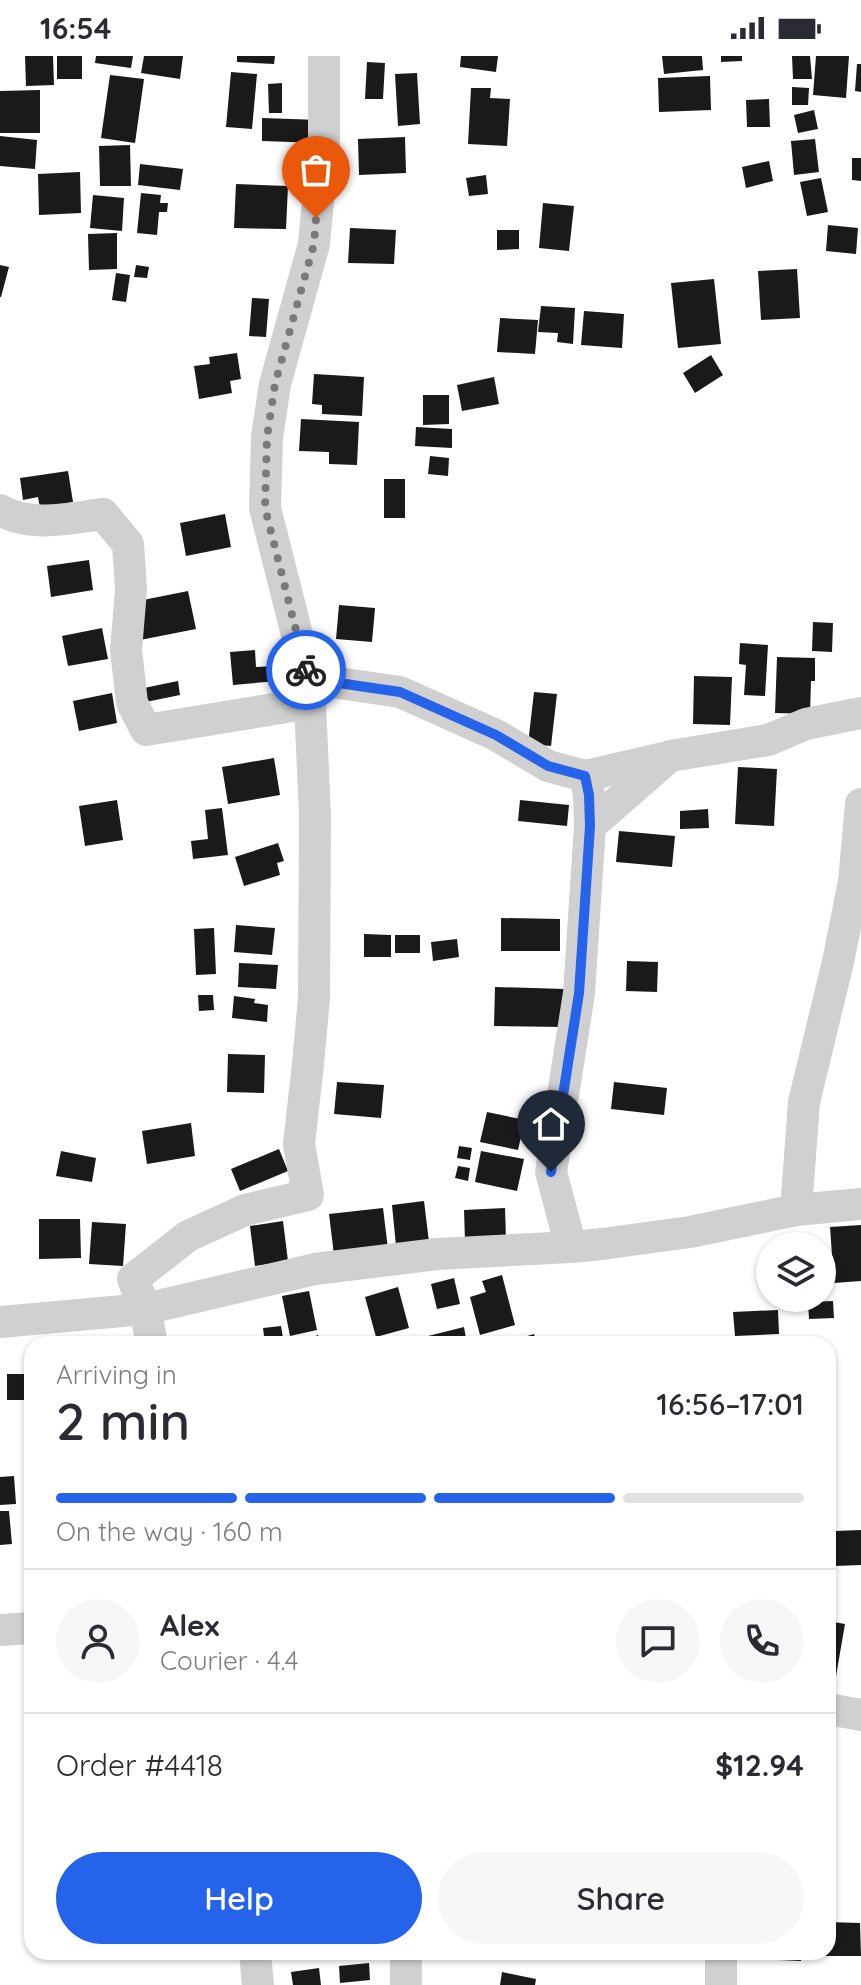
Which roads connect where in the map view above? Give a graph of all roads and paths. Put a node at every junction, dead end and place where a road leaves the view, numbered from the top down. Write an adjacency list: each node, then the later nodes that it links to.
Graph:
1 (324, 56): 3 (street)
2 (0, 510): 3 (street)
3 (310, 692): 6 (street); 12 (street)
4 (861, 713): 5 (street)
5 (670, 756): 6 (street); 8 (street)
6 (585, 776): 8 (street)
7 (861, 804): 10 (street)
8 (590, 826): 11 (street)
9 (861, 1204): 10 (street)
10 (796, 1210): 11 (street)
11 (571, 1247): 12 (street)
12 (145, 1309): 13 (street); 14 (street)
13 (0, 1322)
14 (150, 1336)
15 (24, 1628): 16 (street)
16 (0, 1630)
17 (836, 1710): 18 (street)
18 (861, 1715)
19 (256, 1960): 22 (street)
20 (406, 1960): 23 (street)
21 (721, 1960): 24 (street)
22 (258, 1985)
23 (406, 1985)
24 (721, 1985)

